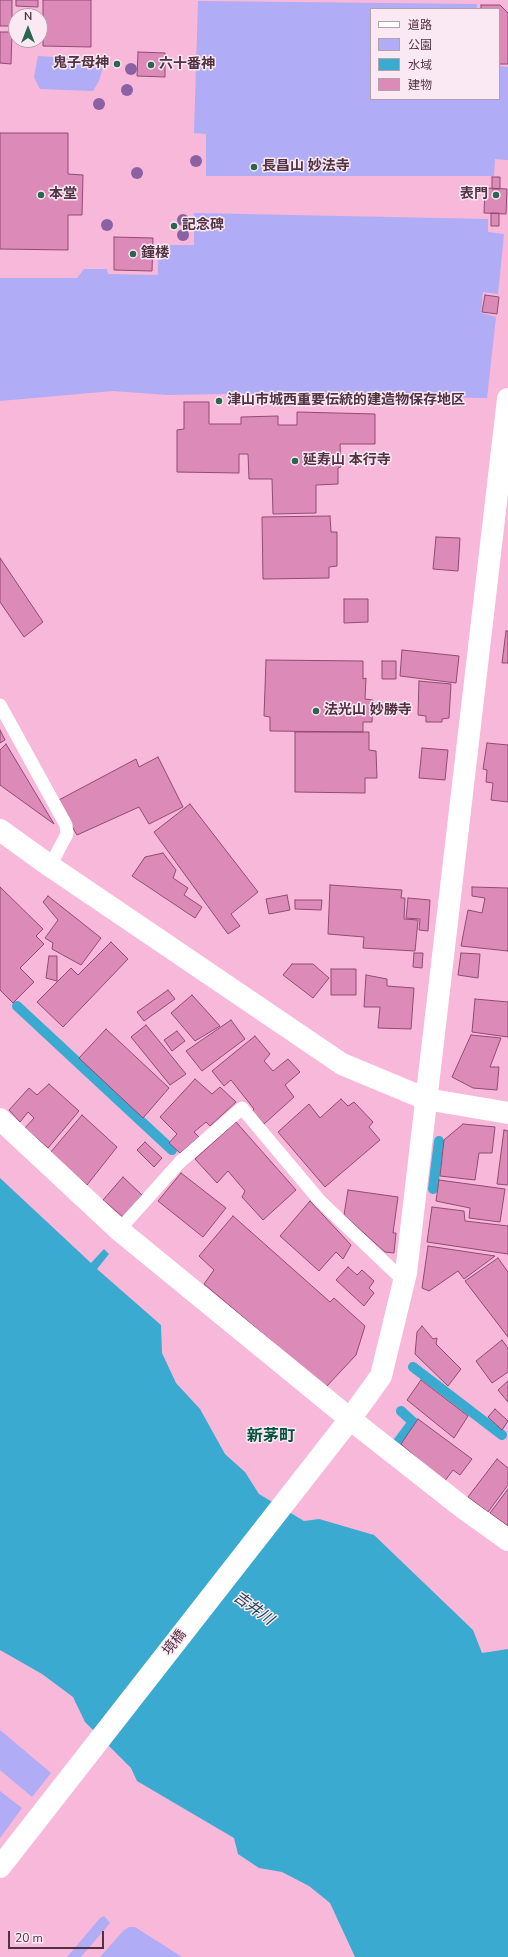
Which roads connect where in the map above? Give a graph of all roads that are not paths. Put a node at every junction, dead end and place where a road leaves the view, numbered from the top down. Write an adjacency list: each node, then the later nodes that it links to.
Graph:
1 (508, 399): 2 (street, 境橋)
2 (502, 507): 6 (street, 境橋)
3 (0, 706): 5 (lane)
4 (0, 830): 5 (street)
5 (50, 866): 6 (street)
6 (426, 1099): 7 (street); 10 (street, 境橋)
7 (508, 1113)
8 (0, 1119): 9 (street)
9 (119, 1230): 10 (lane); 11 (street)
10 (404, 1281): 11 (street, 境橋)
11 (350, 1419): 12 (street); 13 (street, 境橋)
12 (508, 1540)
13 (0, 1867)

